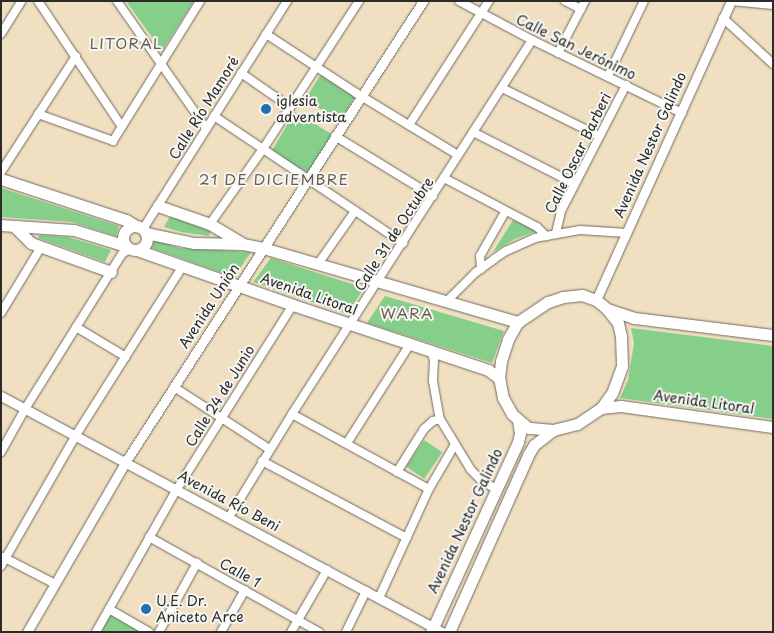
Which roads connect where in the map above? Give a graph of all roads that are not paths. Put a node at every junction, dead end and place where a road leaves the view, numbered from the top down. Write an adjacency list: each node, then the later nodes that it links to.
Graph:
1 (22, 1): 18 (street)
2 (38, 1): 22 (street)
3 (117, 1): 24 (street)
4 (200, 1): 24 (street)
5 (287, 1): 19 (street, Calle Río Mamoré)
6 (359, 1): 25 (street)
7 (423, 1): 30 (street, Avenida Unión)
8 (459, 1): 16 (street, Calle San Jerónimo)
9 (489, 1): 16 (street)
10 (565, 1): 15 (street)
11 (585, 1): 15 (street)
12 (644, 1): 27 (street, Calle Oscar Barberi)
13 (731, 1): 14 (street); 17 (street, Avenida Nestor Galindo)
14 (773, 5)
15 (581, 9): 21 (street)
16 (482, 13): 20 (street, Calle San Jerónimo); 35 (street)
17 (723, 18): 23 (street); 32 (street, Avenida Nestor Galindo)
18 (1, 34)
19 (266, 34): 25 (street); 26 (street, Calle Río Mamoré)
20 (532, 40): 21 (street, Calle San Jerónimo); 29 (street, Calle 31 de Octubre)
21 (558, 53): 27 (street, Calle San Jerónimo)
22 (76, 56): 33 (street); 36 (street)
23 (773, 64)
24 (162, 66): 36 (street); 37 (street)
25 (316, 67): 30 (street); 31 (street)
26 (242, 73): 31 (street); 34 (street, Calle Río Mamoré)
27 (608, 76): 28 (street, Calle San Jerónimo)
28 (626, 85): 32 (street, Calle San Jerónimo); 40 (street, Calle Oscar Barberi)
29 (502, 88): 38 (street, Calle 31 de Octubre); 40 (street)
30 (362, 95): 35 (street); 39 (street, Avenida Unión)
31 (290, 107): 41 (street)
32 (682, 113): 57 (street, Avenida Nestor Galindo)
33 (38, 114): 36 (street); 43 (street)
34 (214, 116): 37 (street, Calle Río Mamoré); 41 (street)
35 (409, 125): 42 (street)
36 (122, 127)
37 (206, 128): 49 (street, Calle Río Mamoré)
38 (473, 132): 42 (street, Calle 31 de Octubre); 47 (street)
39 (335, 136): 46 (street, Avenida Unión); 48 (street)
40 (599, 136): 47 (street, Calle Oscar Barberi)
41 (263, 149): 46 (street); 52 (street)
42 (458, 155): 44 (street, Calle 31 de Octubre)
43 (1, 172)
44 (444, 178): 48 (street, Calle 31 de Octubre); 51 (street)
45 (1, 179): 55 (main road, Avenida Litoral)
46 (307, 179): 50 (street); 63 (street, Avenida Unión)
47 (575, 184): 56 (street, Calle Oscar Barberi)
48 (432, 196): 59 (street, Calle 31 de Octubre)
49 (158, 206): 52 (main road); 55 (street, Calle Río Mamoré)
50 (355, 211): 59 (street); 64 (street)
51 (505, 212): 58 (street); 66 (street)
52 (210, 224): 60 (main road)
53 (1, 225): 54 (main road, Avenida Litoral)
54 (15, 227): 61 (main road); 62 (main road, Avenida Litoral)
55 (142, 229): 60 (main road, Avenida Litoral); 62 (main road); 62 (main road)
56 (556, 233): 57 (street); 58 (street)
57 (627, 234): 70 (street, Avenida Nestor Galindo)
58 (546, 236): 66 (street)
59 (403, 243): 68 (street, Calle 31 de Octubre)
60 (243, 244): 63 (main road, Avenida Litoral)
61 (41, 247): 67 (main road); 74 (street)
62 (130, 248): 65 (main road, Avenida Litoral); 67 (street)
63 (263, 248): 64 (main road, Avenida Litoral); 69 (street, Avenida Unión)
64 (318, 264): 68 (main road, Avenida Litoral)
65 (183, 266): 69 (main road, Avenida Litoral); 81 (street)
66 (481, 269): 71 (street)
67 (111, 272): 77 (street)
68 (377, 281): 71 (main road, Avenida Litoral); 76 (street, Calle 31 de Octubre)
69 (239, 285): 72 (main road, Avenida Litoral); 83 (street, Avenida Unión)
70 (596, 300): 73 (main road); 75 (main road)
71 (447, 301): 75 (main road, Avenida Litoral)
72 (293, 305): 76 (main road, Avenida Litoral); 88 (street, Calle 24 de Junio)
73 (607, 308): 78 (main road); 85 (main road)
74 (2, 310)
75 (518, 322): 82 (main road)
76 (351, 325): 79 (main road, Avenida Litoral); 87 (street, Calle 31 de Octubre)
77 (76, 327): 81 (street); 86 (street)
78 (773, 335)
79 (410, 344): 80 (main road, Avenida Litoral); 94 (street)
80 (431, 351): 82 (main road, Avenida Litoral); 89 (street)
81 (126, 357): 93 (street)
82 (499, 378): 90 (main road)
83 (174, 387): 88 (street); 98 (street, Avenida Unión)
84 (1, 396): 86 (street, Avenida Río Beni)
85 (601, 408): 91 (main road, Avenida Litoral); 92 (main road)
86 (25, 409): 93 (street, Avenida Río Beni); 97 (street)
87 (292, 414): 94 (street); 96 (street, Calle 31 de Octubre)
88 (221, 417): 96 (street); 102 (street, Calle 24 de Junio)
89 (440, 420): 95 (street); 100 (street)
90 (518, 421): 92 (main road); 103 (main road, Avenida Nestor Galindo)
91 (773, 427)
92 (553, 430): 126 (main road)
93 (76, 435): 98 (street, Avenida Río Beni); 107 (street)
94 (346, 443): 100 (street)
95 (454, 446): 101 (street); 103 (street)
96 (269, 449): 99 (street, Calle 31 de Octubre)
97 (1, 452)
98 (126, 461): 102 (street, Avenida Río Beni); 111 (street, Avenida Unión)
99 (262, 461): 104 (street, Calle 31 de Octubre); 106 (street)
100 (396, 472): 101 (street)
101 (429, 488): 106 (street)
102 (176, 489): 104 (street, Avenida Río Beni); 105 (street, Calle 24 de Junio)
103 (496, 489): 117 (main road, Avenida Nestor Galindo)
104 (229, 517): 110 (street, Avenida Río Beni)
105 (149, 537): 108 (street, Calle 1); 115 (street, Calle 24 de Junio)
106 (407, 538): 114 (street)
107 (4, 557): 109 (street); 111 (street)
108 (197, 563): 112 (street, Calle 1); 121 (street)
109 (1, 566)
110 (327, 570): 113 (street, Avenida Río Beni); 116 (street)
111 (54, 584): 118 (street, Avenida Unión)
112 (245, 590): 116 (street, Calle 1); 122 (street)
113 (366, 591): 114 (street, Avenida Río Beni); 125 (street)
114 (379, 598): 117 (street, Avenida Río Beni)
115 (109, 609): 119 (street, Calle 24 de Junio); 120 (street)
116 (298, 619): 123 (street); 124 (street, Calle 1)
117 (435, 630)
118 (27, 632)
119 (96, 632)
120 (148, 632)
121 (159, 632)
122 (222, 632)
123 (291, 632)
124 (319, 632)
125 (346, 632)
126 (449, 632)

